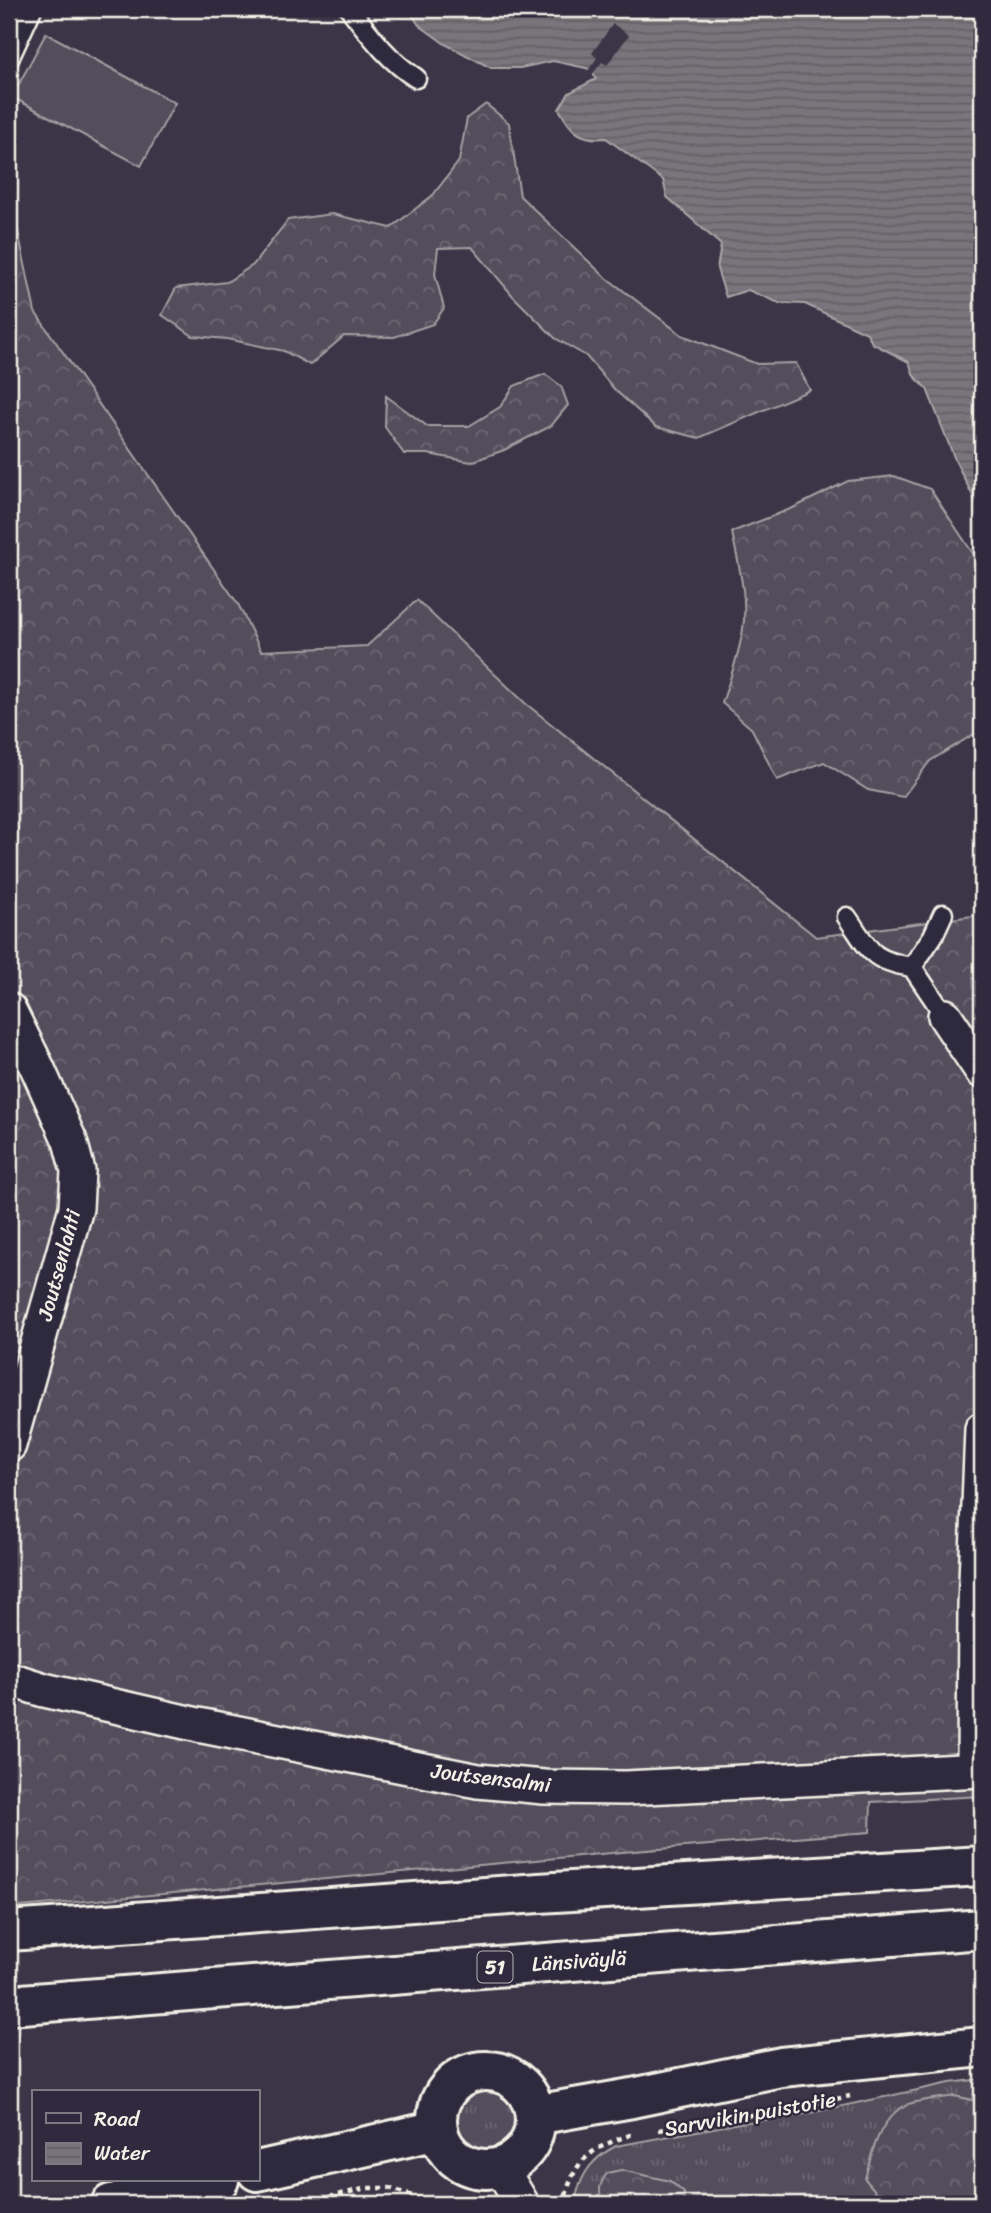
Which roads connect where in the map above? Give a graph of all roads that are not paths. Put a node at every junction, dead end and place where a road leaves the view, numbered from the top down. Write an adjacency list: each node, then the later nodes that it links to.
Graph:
1 (32, 9): 3 (lane)
2 (351, 9): 4 (lane)
3 (9, 60)
4 (416, 78)
5 (943, 914): 7 (lane)
6 (847, 917): 7 (lane)
7 (912, 967): 9 (lane)
8 (9, 1010): 12 (street, Joutsenlahti)
9 (945, 1016): 10 (street)
10 (982, 1071)
11 (982, 1429): 14 (street)
12 (9, 1445)
13 (9, 1679): 14 (street, Joutsensalmi)
14 (978, 1770)
15 (982, 1866): 17 (main road)
16 (982, 1929): 18 (main road, Länsiväylä / 51)
17 (9, 1931)
18 (9, 2005)
19 (982, 2047): 20 (main road, Sarvvikin puistotie)
20 (535, 2115): 21 (main road); 22 (main road)
21 (438, 2130): 22 (main road); 23 (main road)
22 (500, 2167): 26 (street)
23 (259, 2171)
24 (210, 2182): 25 (main road)
25 (111, 2204)
26 (522, 2204)

